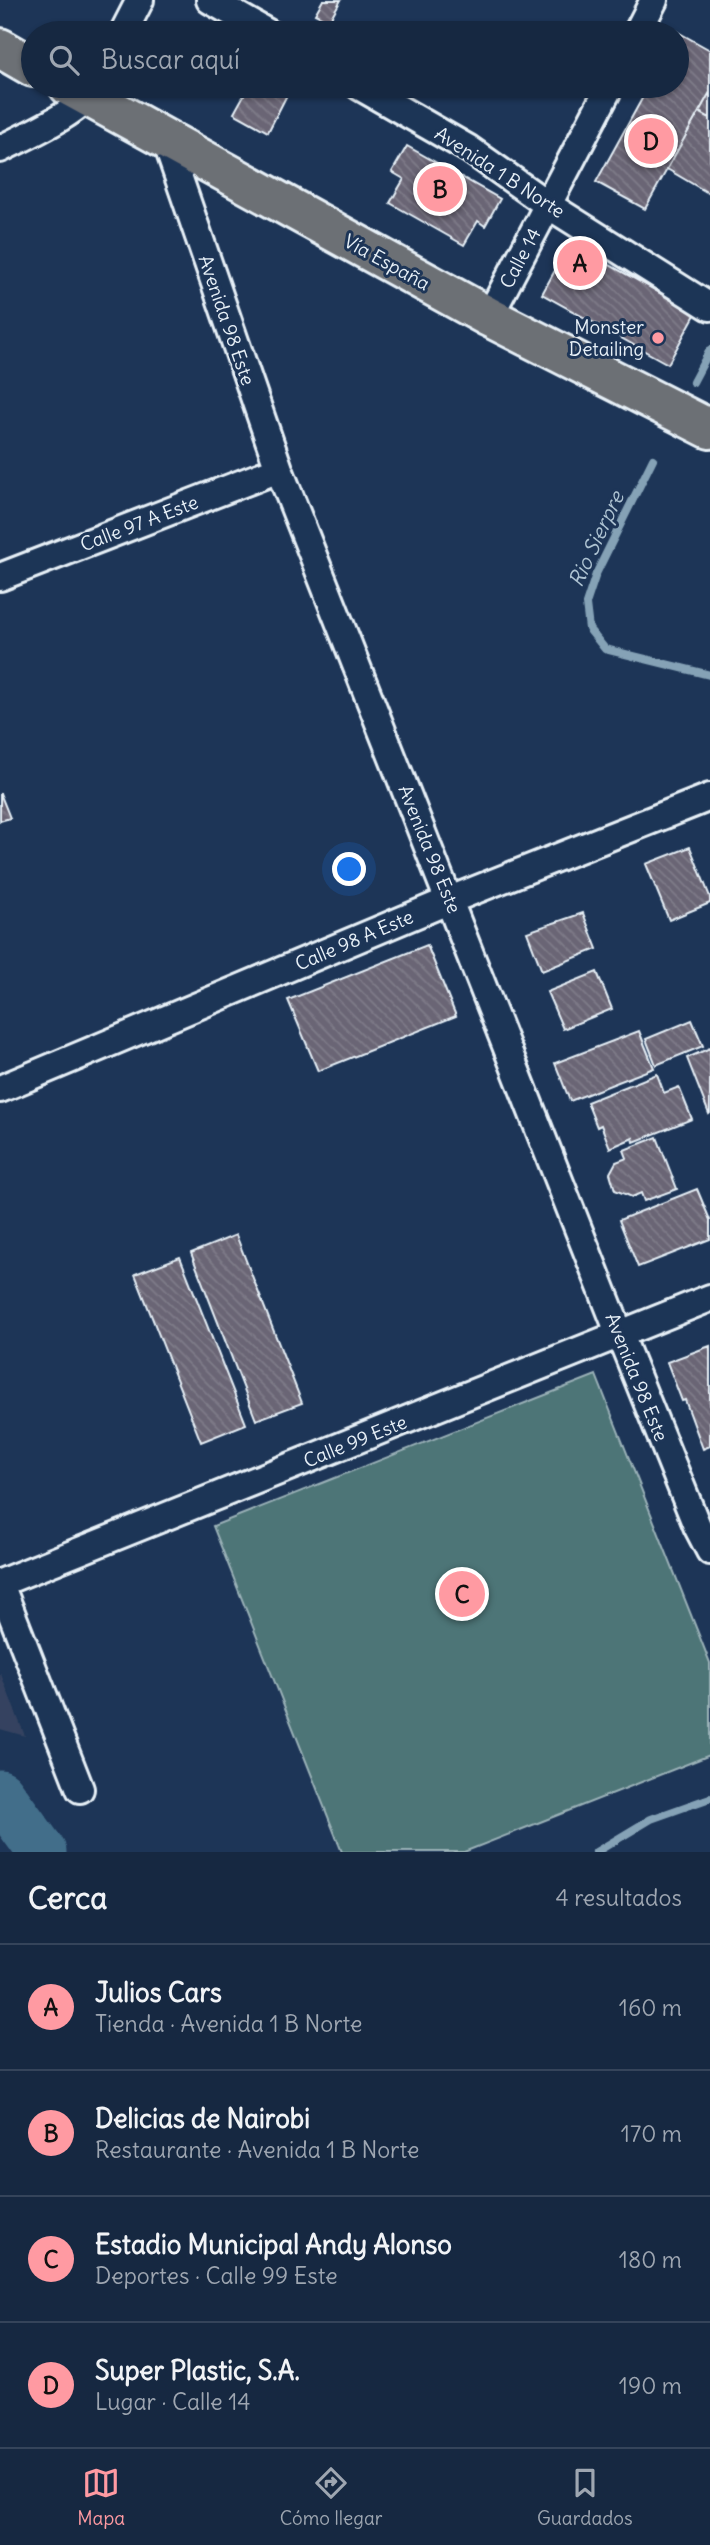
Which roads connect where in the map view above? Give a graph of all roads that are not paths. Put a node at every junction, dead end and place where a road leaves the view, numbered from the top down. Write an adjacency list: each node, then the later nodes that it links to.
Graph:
1 (140, 0): 4 (street)
2 (210, 0): 5 (street)
3 (654, 0): 6 (street)
4 (129, 21)
5 (247, 21)
6 (643, 21)
7 (0, 48): 8 (main road)
8 (21, 59)
9 (76, 98): 14 (street)
10 (98, 98): 13 (main road, Vía España)
11 (380, 98): 15 (street, Avenida 1 B Norte)
12 (604, 98): 15 (street, Calle 14)
13 (166, 141): 17 (main road, Vía España); 19 (street, Avenida 98 Este)
14 (0, 149)
15 (548, 205): 16 (street, Avenida 1 B Norte); 17 (street, Calle 14)
16 (710, 307)
17 (489, 317): 18 (main road, Vía España)
18 (710, 429)
19 (279, 468): 20 (street, Calle 97 A Este); 22 (street, Avenida 98 Este)
20 (0, 577)
21 (710, 797): 22 (street, Calle 98 A Este)
22 (450, 900): 23 (street, Calle 98 A Este); 25 (street, Avenida 98 Este)
23 (0, 1088)
24 (710, 1298): 25 (street, Calle 99 Este)
25 (620, 1335): 26 (street, Avenida 98 Este); 27 (street, Calle 99 Este)
26 (710, 1551)
27 (0, 1583): 28 (street)
28 (80, 1789)

